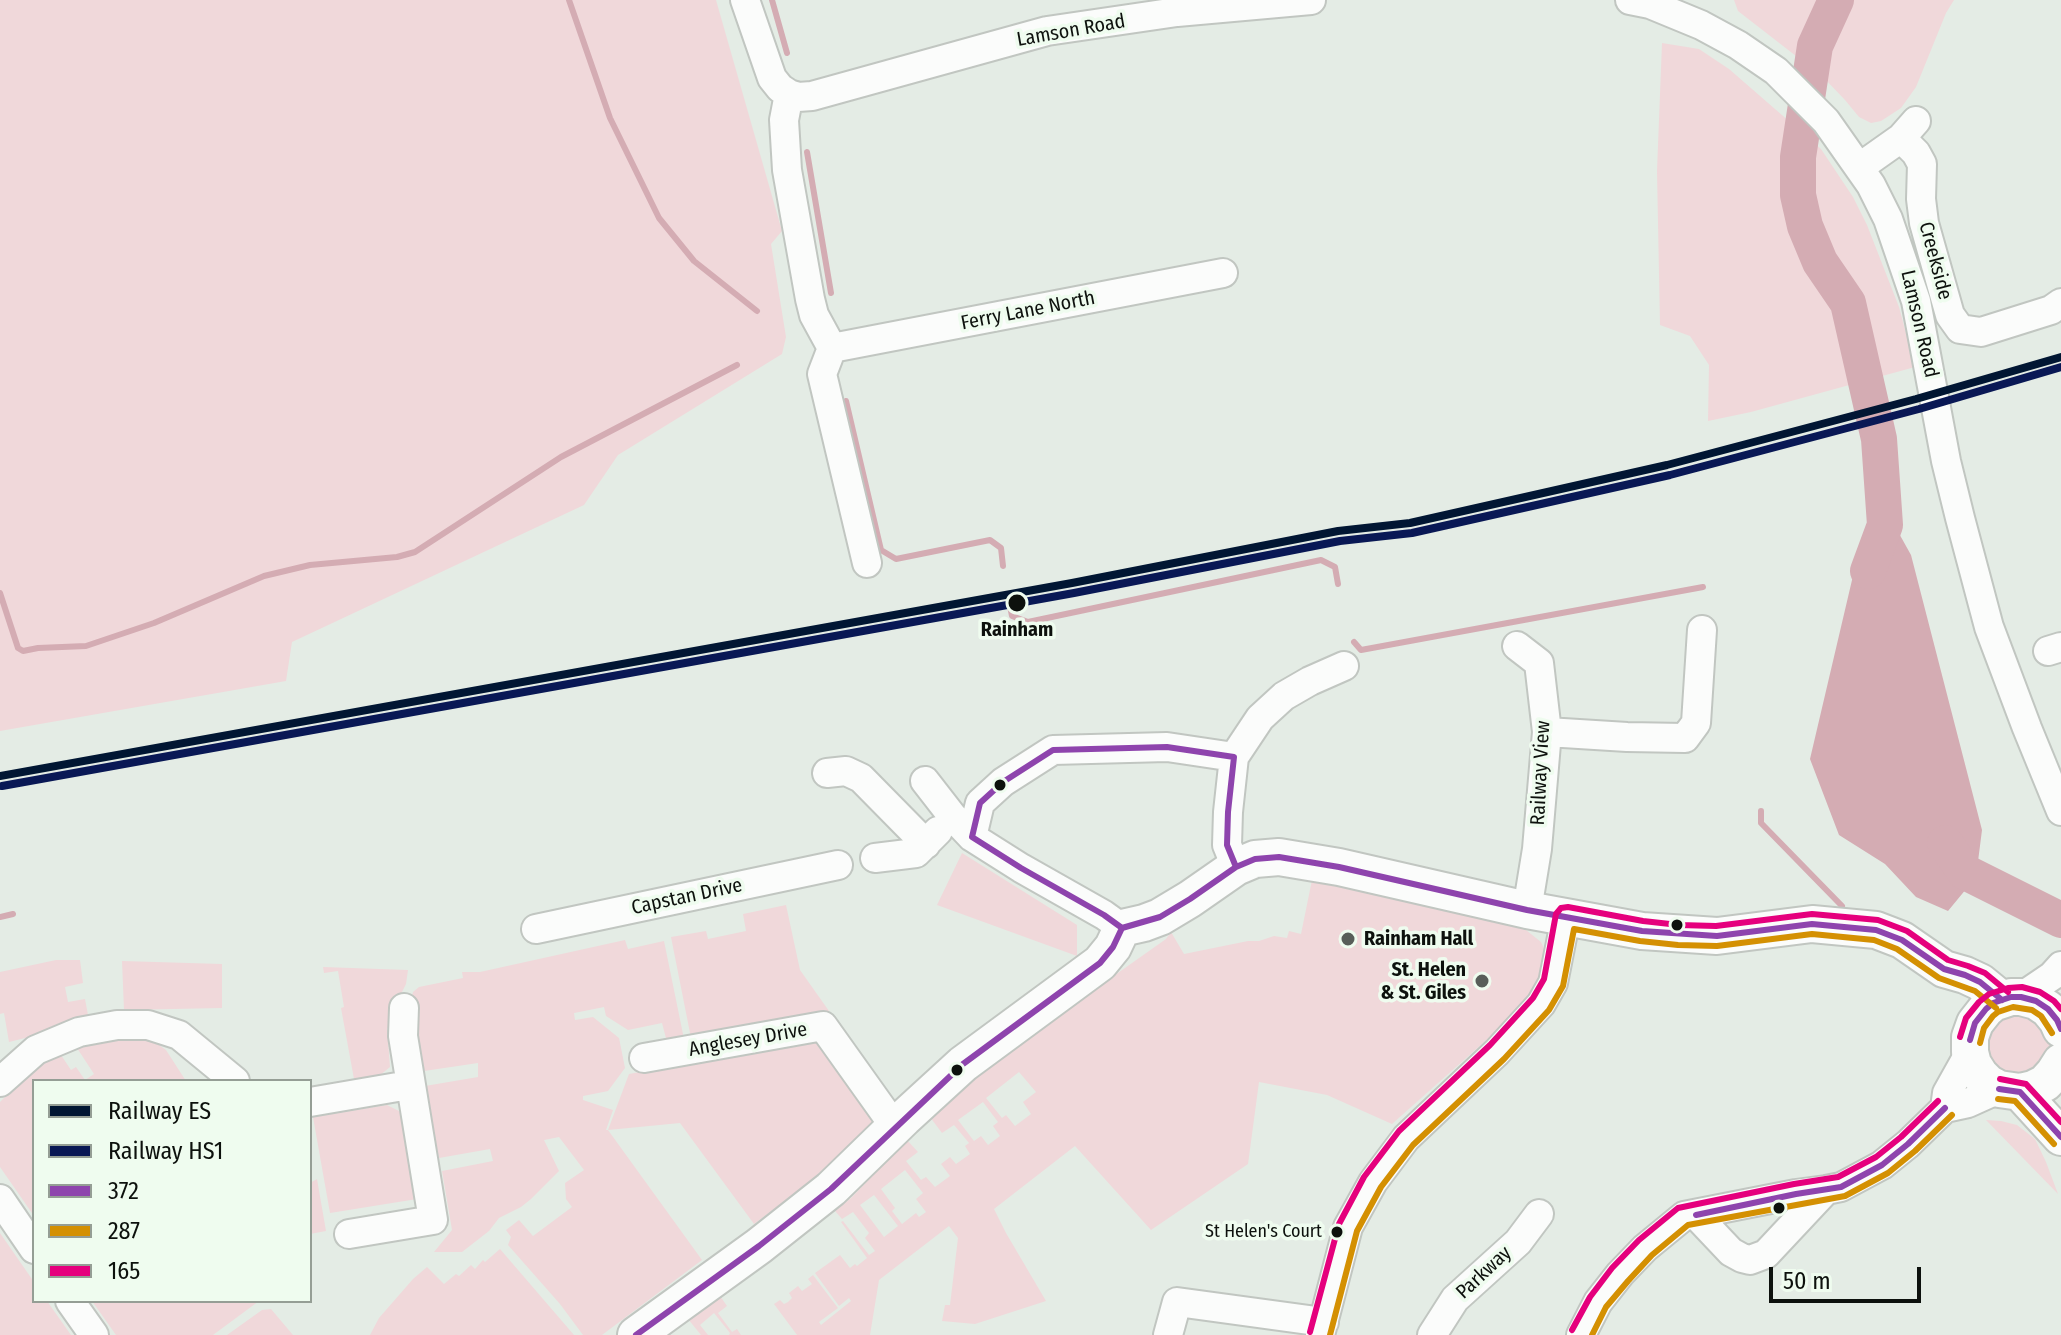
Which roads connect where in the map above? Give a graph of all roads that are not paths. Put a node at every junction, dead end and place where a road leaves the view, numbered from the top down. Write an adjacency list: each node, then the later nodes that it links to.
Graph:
1 (745, 0): 4 (street)
2 (1311, 0): 4 (street, Lamson Road)
3 (1630, 0): 5 (street, Lamson Road)
4 (789, 94): 8 (street)
5 (1860, 167): 7 (street, Creekside); 17 (street, Lamson Road)
6 (1223, 273): 8 (street, Ferry Lane North)
7 (2061, 303)
8 (832, 348): 9 (street)
9 (867, 563)
10 (1702, 630): 13 (street)
11 (1517, 646): 13 (street, Railway View)
12 (1344, 666): 14 (street)
13 (1547, 732): 23 (street, Railway View)
14 (1234, 757): 18 (street); 22 (street)
15 (827, 773): 19 (street)
16 (925, 781): 18 (street)
17 (2061, 811)
18 (962, 827): 19 (street); 25 (street)
19 (926, 844): 20 (street)
20 (875, 858)
21 (838, 865): 26 (street, Capstan Drive)
22 (1236, 867): 23 (main road); 25 (main road)
23 (1527, 910): 24 (main road)
24 (1566, 917): 28 (main road); 50 (street)
25 (1122, 928): 41 (main road)
26 (536, 929)
27 (2061, 966): 29 (street)
28 (1944, 969): 29 (main road); 32 (main road)
29 (2012, 998): 31 (main road); 32 (main road)
30 (404, 1008): 37 (street)
31 (2061, 1029)
32 (1972, 1038): 38 (main road); 40 (street)
33 (644, 1058): 41 (street, Anglesey Drive)
34 (2061, 1062): 38 (main road)
35 (233, 1079): 36 (street)
36 (0, 1082)
37 (409, 1085): 39 (street); 47 (street)
38 (2010, 1090): 40 (street); 42 (main road)
39 (312, 1102)
40 (1945, 1108): 43 (street)
41 (895, 1127): 52 (main road)
42 (2061, 1137)
43 (1826, 1190): 46 (street); 46 (street)
44 (0, 1199): 48 (street)
45 (1539, 1214): 54 (street, Parkway)
46 (1696, 1215): 55 (street)
47 (349, 1234)
48 (32, 1246)
49 (71, 1303): 51 (street)
50 (1322, 1328): 53 (street)
51 (94, 1335)
52 (636, 1335)
53 (1168, 1335)
54 (1432, 1335)
55 (1581, 1335)

